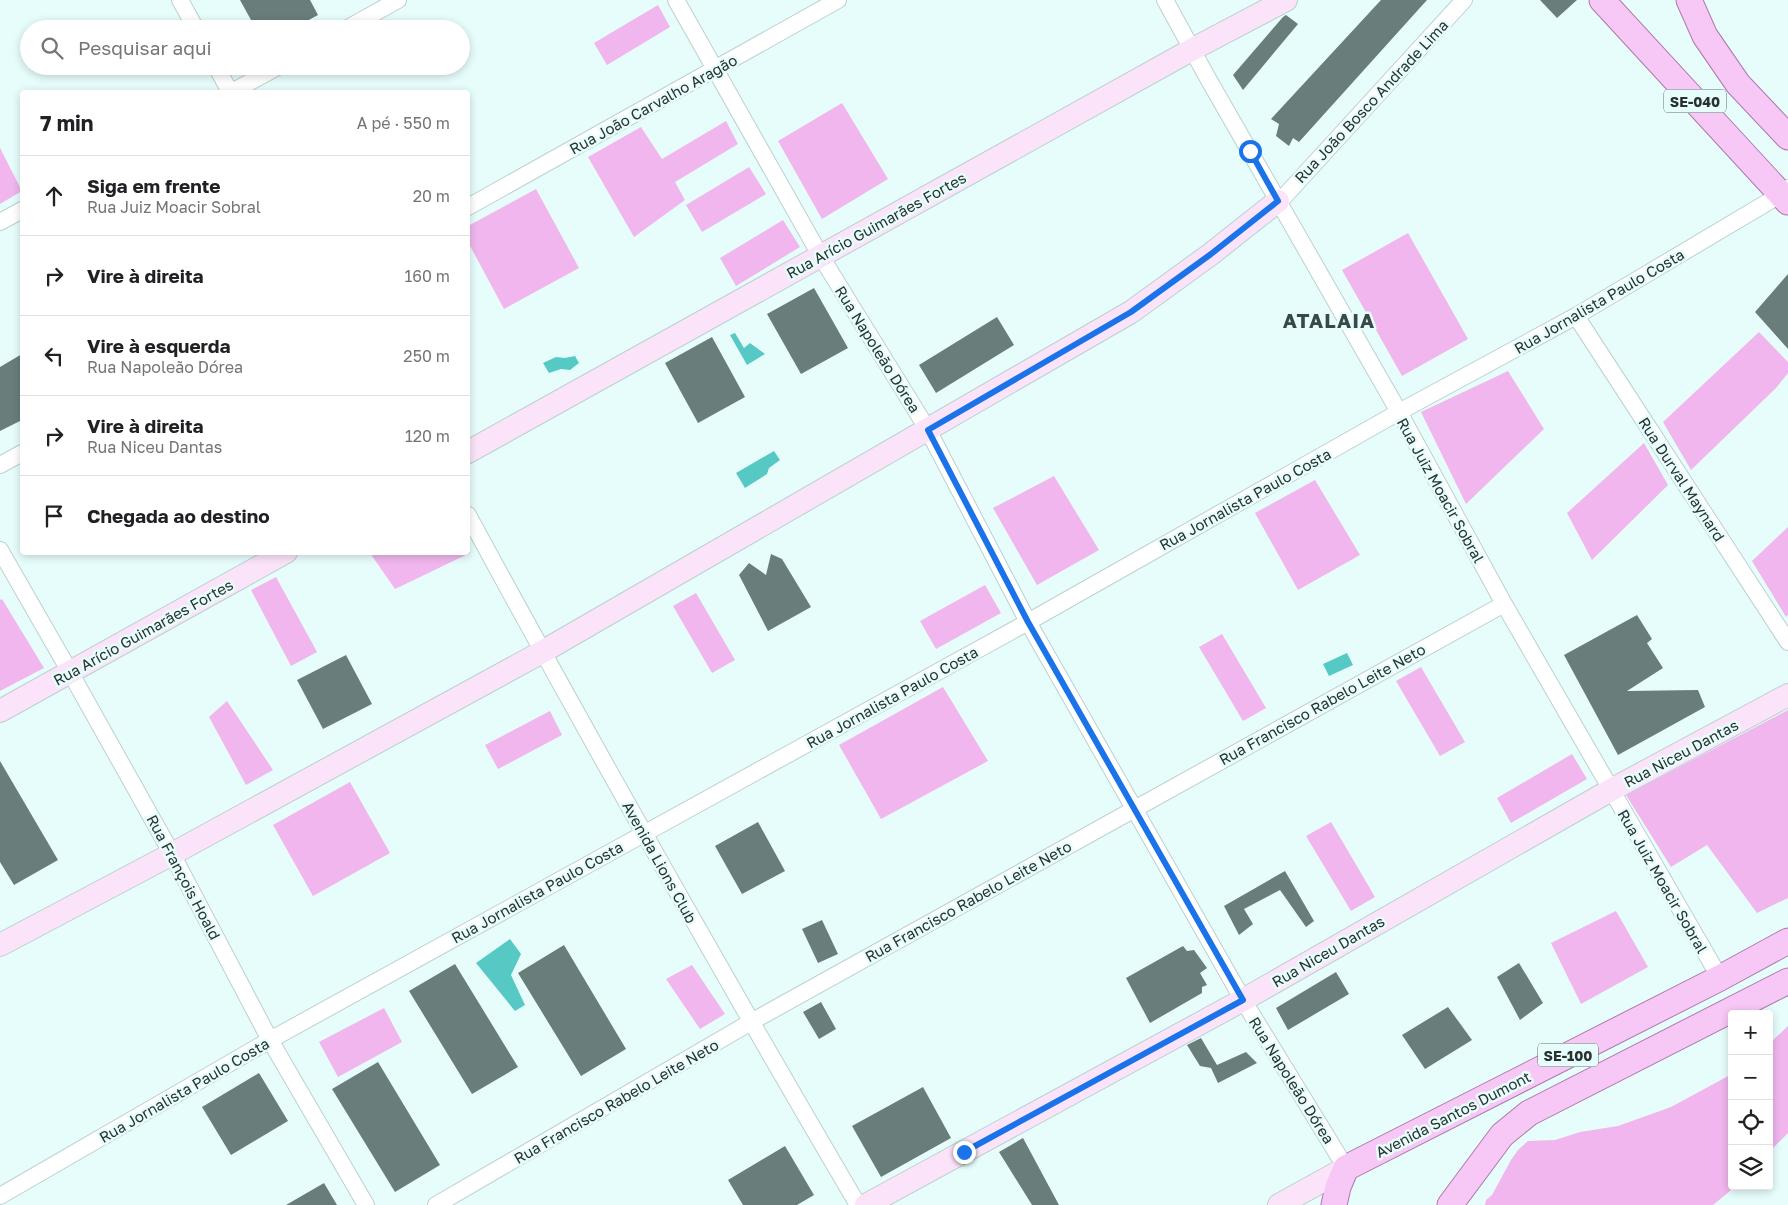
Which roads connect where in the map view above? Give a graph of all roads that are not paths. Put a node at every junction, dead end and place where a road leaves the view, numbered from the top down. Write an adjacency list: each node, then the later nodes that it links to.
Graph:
1 (180, 0): 10 (street)
2 (398, 0): 11 (street)
3 (676, 0): 13 (street, Rua Napoleão Dórea)
4 (838, 0): 13 (street, Rua João Carvalho Aragão)
5 (1165, 0): 12 (street, Rua Juiz Moacir Sobral)
6 (1286, 0): 12 (street, Rua Arício Guimarães Fortes)
7 (1464, 0): 20 (street, Rua João Bosco Andrade Lima)
8 (1602, 0): 19 (main road, SE-040)
9 (1689, 0): 18 (main road, SE-040)
10 (191, 20)
11 (362, 20)
12 (1193, 49): 20 (street, Rua Juiz Moacir Sobral); 24 (street, Rua Arício Guimarães Fortes)
13 (716, 70): 21 (street, Rua João Carvalho Aragão); 24 (street, Rua Napoleão Dórea)
14 (221, 75): 16 (street)
15 (262, 75): 17 (street)
16 (230, 90)
17 (235, 90)
18 (1788, 137)
19 (1786, 195): 25 (street, Rua Jornalista Paulo Costa)
20 (1278, 201): 26 (street, Rua Juiz Moacir Sobral); 27 (street)
21 (470, 206)
22 (20, 211): 23 (street)
23 (0, 222)
24 (820, 255): 27 (street, Rua Napoleão Dórea); 28 (street, Rua Arício Guimarães Fortes)
25 (1576, 316): 26 (street, Rua Jornalista Paulo Costa); 36 (street, Rua Durval Maynard)
26 (1399, 412): 34 (street, Rua Juiz Moacir Sobral); 35 (street, Rua Jornalista Paulo Costa)
27 (928, 430): 35 (street, Rua Napoleão Dórea); 37 (street)
28 (470, 451)
29 (20, 453): 30 (street)
30 (0, 465)
31 (470, 519): 37 (street, Avenida Lions Club)
32 (0, 550): 38 (street, Rua François Hoald)
33 (281, 555): 38 (street, Rua Arício Guimarães Fortes)
34 (1504, 604): 41 (street, Rua Juiz Moacir Sobral); 42 (street, Rua Francisco Rabelo Leite Neto)
35 (1028, 622): 42 (street, Rua Napoleão Dórea); 43 (street, Rua Jornalista Paulo Costa)
36 (1788, 642)
37 (542, 652): 43 (street, Avenida Lions Club); 44 (street)
38 (70, 672): 40 (street, Rua Arício Guimarães Fortes); 44 (street, Rua François Hoald)
39 (1788, 695): 41 (street, Rua Niceu Dantas)
40 (0, 711)
41 (1611, 790): 47 (street, Rua Juiz Moacir Sobral); 49 (street, Rua Niceu Dantas)
42 (1134, 808): 49 (street, Rua Napoleão Dórea); 50 (street, Rua Francisco Rabelo Leite Neto)
43 (644, 833): 50 (street, Avenida Lions Club); 51 (street, Rua Jornalista Paulo Costa)
44 (172, 854): 46 (street); 51 (street, Rua François Hoald)
45 (1788, 941): 47 (main road, Avenida Santos Dumont / SE-100)
46 (0, 945)
47 (1720, 978): 52 (main road, Avenida Santos Dumont / SE-100)
48 (1788, 981): 60 (main road, SE-100)
49 (1243, 1000): 52 (street, Rua Napoleão Dórea); 57 (street, Rua Niceu Dantas)
50 (751, 1022): 55 (street, Rua Francisco Rabelo Leite Neto); 56 (street, Avenida Lions Club)
51 (270, 1040): 53 (street, Rua Jornalista Paulo Costa); 54 (street, Rua François Hoald)
52 (1346, 1168): 58 (street, Avenida Santos Dumont / SE-100); 59 (main road)
53 (0, 1196)
54 (366, 1205)
55 (436, 1205)
56 (858, 1205)
57 (866, 1205)
58 (1279, 1205)
59 (1334, 1205)
60 (1450, 1205)

